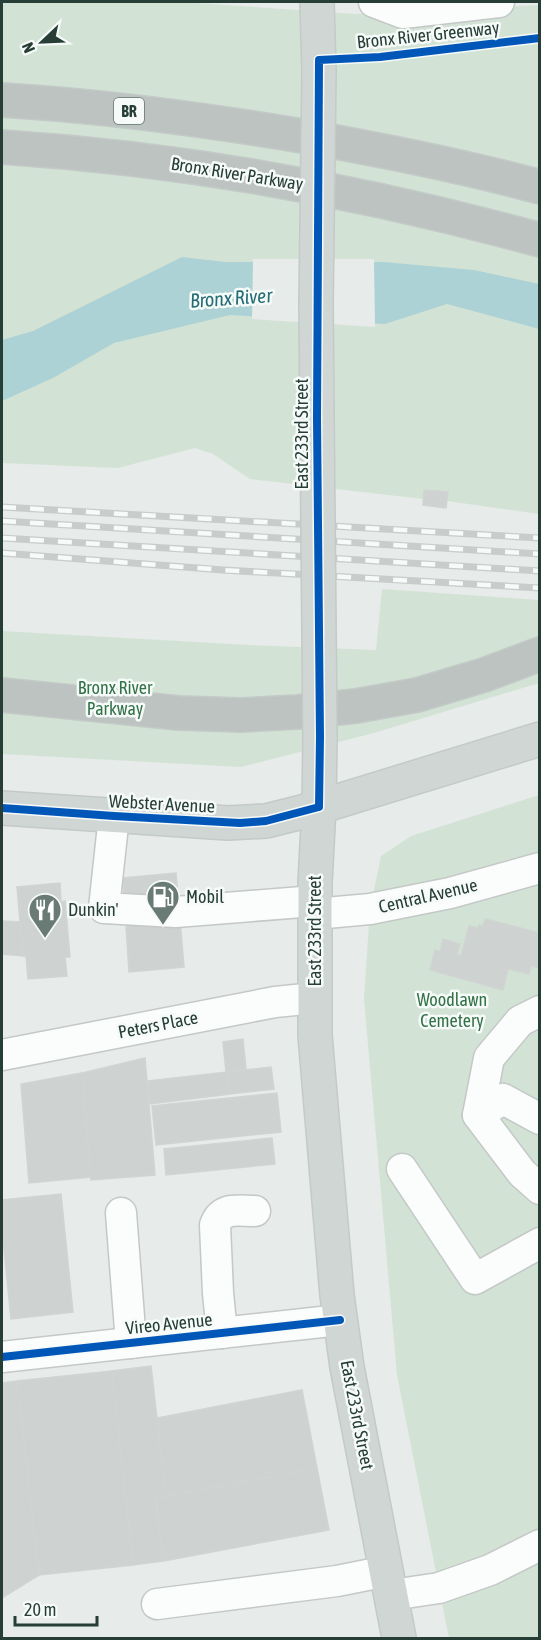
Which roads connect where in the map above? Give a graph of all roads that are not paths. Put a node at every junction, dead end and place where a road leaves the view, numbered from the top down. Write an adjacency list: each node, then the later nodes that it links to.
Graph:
1 (317, 2): 13 (main road, East 233rd Street, bridge)
2 (374, 2): 3 (street)
3 (499, 2)
4 (2, 99): 6 (highway, BR)
5 (2, 147): 9 (highway, Bronx River Parkway)
6 (459, 166): 7 (highway); 8 (highway, BR)
7 (540, 177)
8 (540, 187)
9 (540, 240)
10 (540, 654): 11 (highway)
11 (2, 695)
12 (540, 739): 13 (main road, Webster Avenue)
13 (319, 807): 15 (main road, Webster Avenue); 17 (main road, East 233rd Street)
14 (2, 808): 15 (main road, Webster Avenue)
15 (114, 816): 17 (street, Central Avenue)
16 (540, 868): 17 (street, Central Avenue)
17 (315, 908): 18 (main road, East 233rd Street)
18 (315, 998): 20 (street, Peters Place); 28 (main road, East 233rd Street)
19 (540, 1011): 21 (street)
20 (2, 1055)
21 (478, 1115): 22 (street); 24 (street)
22 (540, 1119)
23 (402, 1169): 27 (street)
24 (540, 1189)
25 (255, 1211): 29 (street)
26 (121, 1213): 30 (street)
27 (540, 1243)
28 (340, 1320): 29 (street, Vireo Avenue); 33 (main road, East 233rd Street)
29 (222, 1333): 30 (street, Vireo Avenue)
30 (131, 1343): 31 (street, Vireo Avenue)
31 (2, 1357)
32 (540, 1545): 33 (street)
33 (389, 1583): 34 (street); 35 (main road, East 233rd Street)
34 (157, 1604)
35 (398, 1638)

